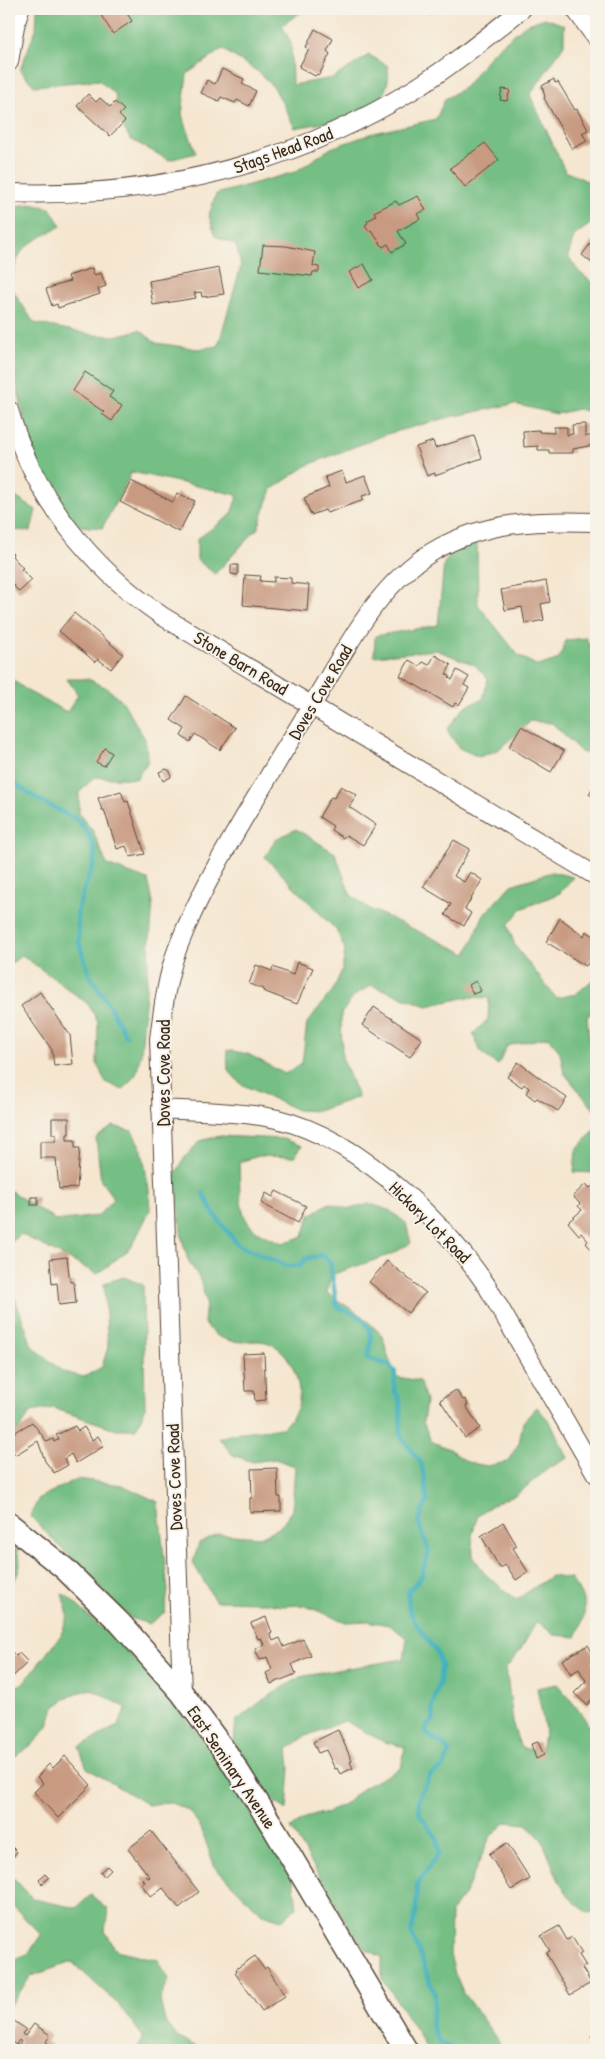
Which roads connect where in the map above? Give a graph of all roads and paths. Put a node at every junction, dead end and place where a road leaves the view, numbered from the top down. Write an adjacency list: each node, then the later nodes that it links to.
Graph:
1 (20, 9): 5 (street)
2 (522, 9): 6 (street, Stags Head Road)
3 (575, 9): 4 (street)
4 (596, 38)
5 (9, 62)
6 (9, 193)
7 (9, 410): 8 (street, Stone Barn Road)
8 (15, 454): 10 (street, Stone Barn Road)
9 (596, 522): 10 (street, Doves Cove Road)
10 (312, 705): 11 (street, Stone Barn Road); 12 (street, Doves Cove Road)
11 (596, 876)
12 (162, 1109): 13 (street, Hickory Lot Road); 15 (street, Doves Cove Road)
13 (596, 1473)
14 (9, 1524): 15 (street, East Seminary Avenue)
15 (182, 1693): 16 (street, East Seminary Avenue)
16 (406, 2050)

